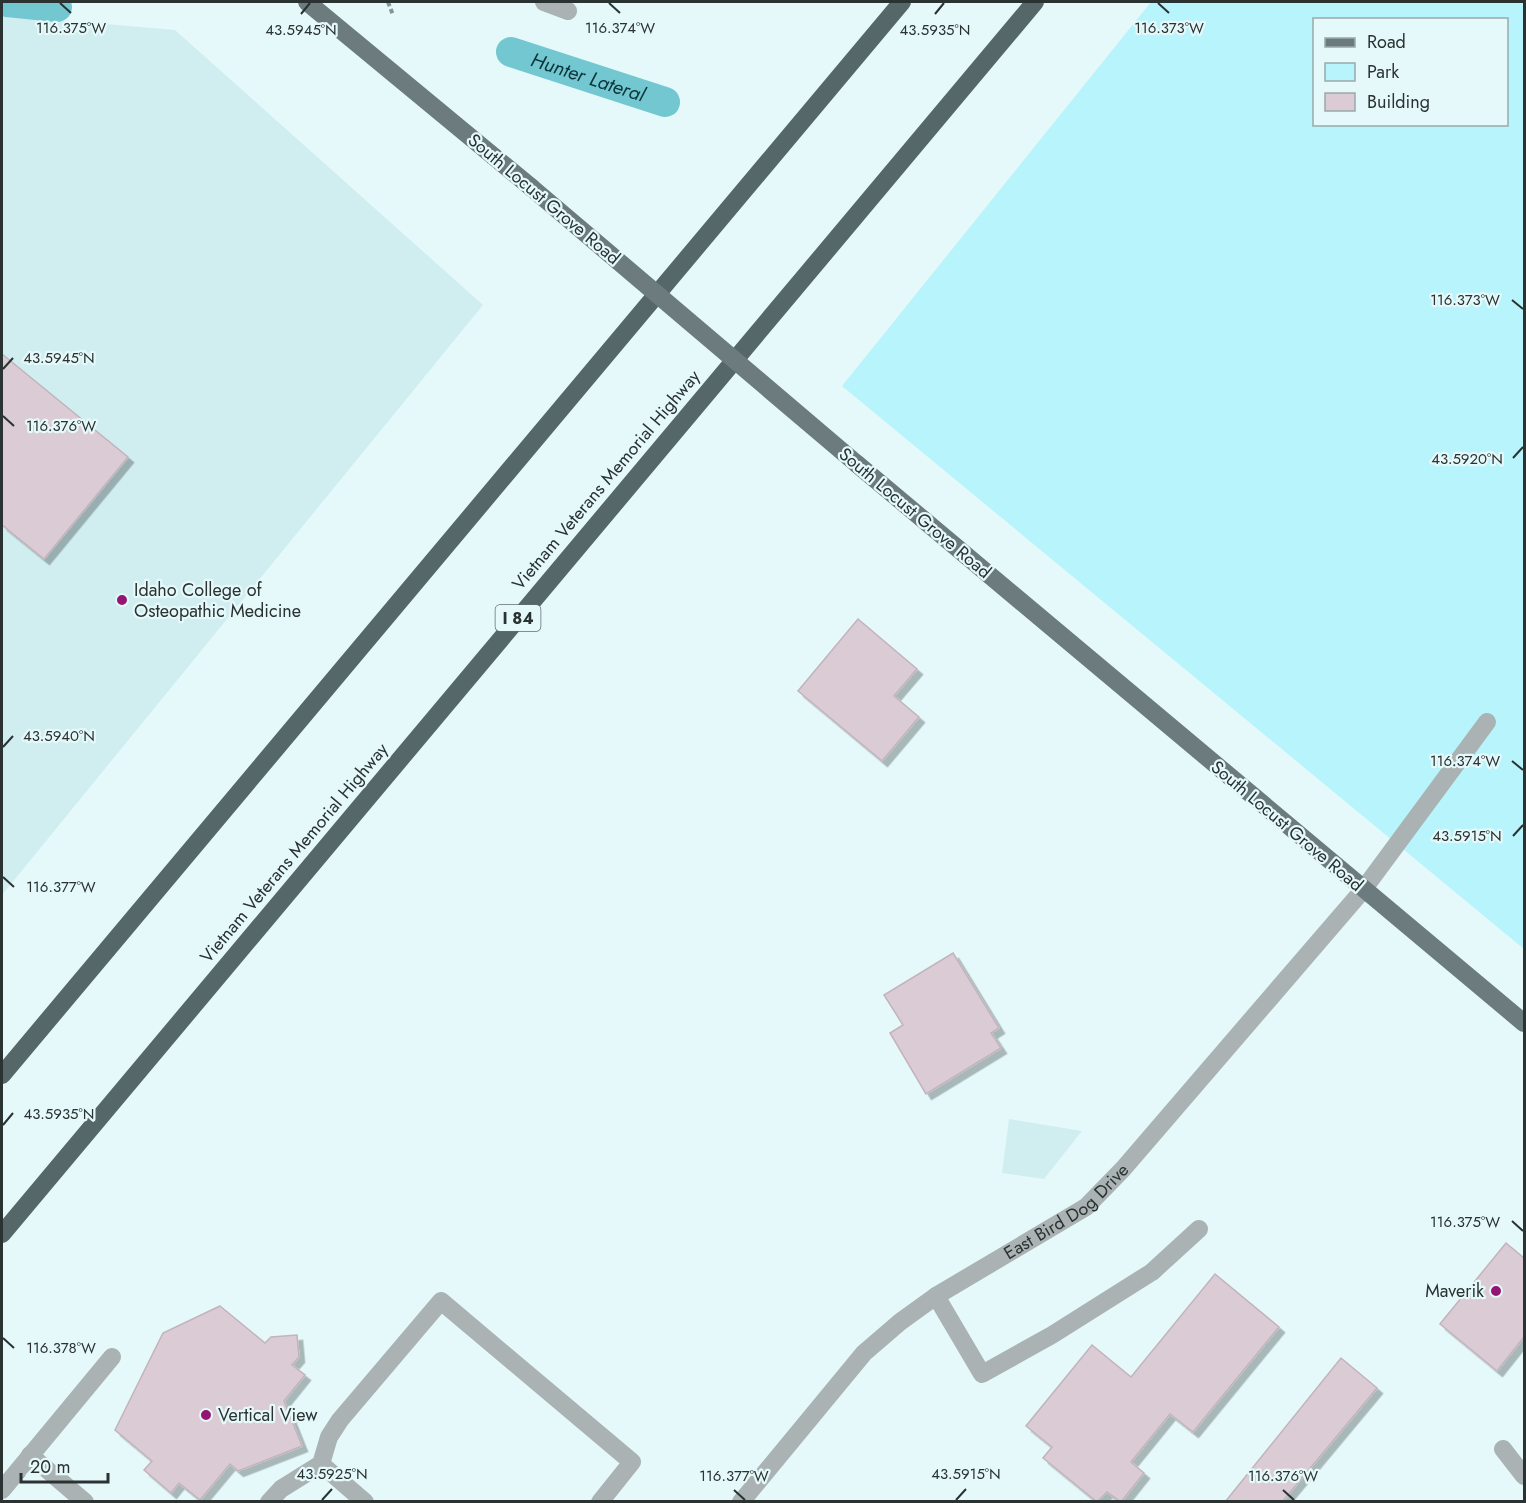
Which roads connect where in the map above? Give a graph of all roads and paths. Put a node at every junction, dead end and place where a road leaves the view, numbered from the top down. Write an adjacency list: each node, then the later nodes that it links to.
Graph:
1 (307, 2): 9 (main road, South Locust Grove Road, bridge)
2 (388, 2): 7 (path)
3 (544, 2): 6 (street)
4 (902, 2): 11 (highway)
5 (1035, 2): 13 (highway, Vietnam Veterans Memorial Highway / I 84)
6 (568, 11)
7 (393, 15)
8 (1487, 723): 9 (street, East Bird Dog Drive)
9 (1363, 890): 10 (main road, South Locust Grove Road); 14 (street, East Bird Dog Drive)
10 (1524, 1023)
11 (2, 1075)
12 (1199, 1229): 14 (street)
13 (2, 1234)
14 (936, 1296): 25 (street, East Bird Dog Drive)
15 (112, 1357): 17 (street)
16 (1503, 1449): 19 (street)
17 (30, 1455): 20 (street); 21 (street)
18 (321, 1464): 22 (street); 23 (street); 24 (street)
19 (1524, 1476)
20 (2, 1490)
21 (85, 1502)
22 (269, 1502)
23 (365, 1502)
24 (600, 1502)
25 (741, 1502)

